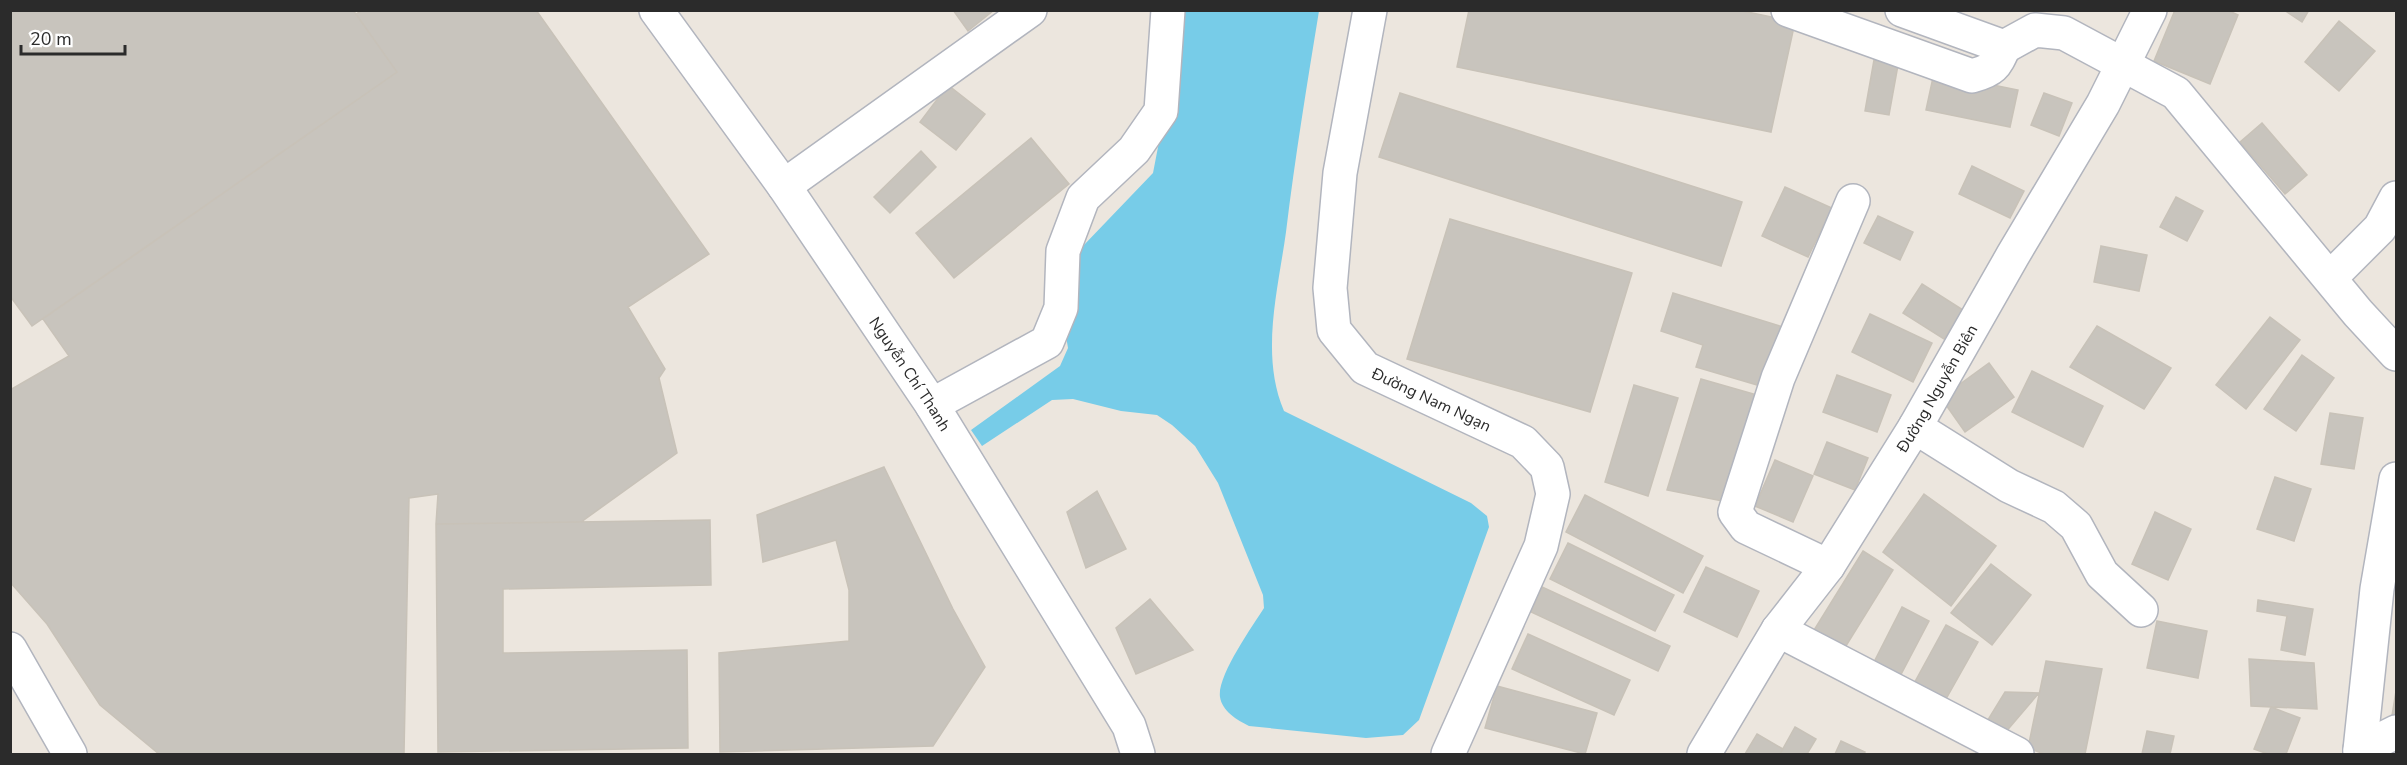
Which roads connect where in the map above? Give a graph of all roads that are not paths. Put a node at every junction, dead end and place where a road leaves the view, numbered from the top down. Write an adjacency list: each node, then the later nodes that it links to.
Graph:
1 (656, 10): 10 (street, Nguyễn Chí Thanh)
2 (1030, 10): 10 (street)
3 (1168, 10): 15 (street)
4 (1370, 10): 26 (street, Đường Nam Ngạn)
5 (1788, 10): 8 (street)
6 (1902, 10): 8 (street)
7 (2150, 10): 9 (street, Đường Nguyễn Biên)
8 (2004, 47): 9 (street)
9 (2122, 65): 13 (street); 16 (street, Đường Nguyễn Biên)
10 (784, 186): 15 (street, Nguyễn Chí Thanh)
11 (2397, 198): 13 (street)
12 (1853, 201): 18 (street)
13 (2330, 278): 14 (street)
14 (2397, 354)
15 (932, 405): 25 (street, Nguyễn Chí Thanh)
16 (1915, 427): 18 (street, Đường Nguyễn Biên); 19 (street)
17 (2397, 479): 23 (street)
18 (1828, 566): 20 (street, Đường Nguyễn Biên)
19 (2141, 610)
20 (1778, 630): 27 (street, Đường Nguyễn Biên); 28 (street)
21 (10, 649): 24 (street)
22 (2397, 732): 23 (street)
23 (2360, 752)
24 (70, 754)
25 (1138, 754)
26 (1448, 754)
27 (1704, 754)
28 (2017, 754)

